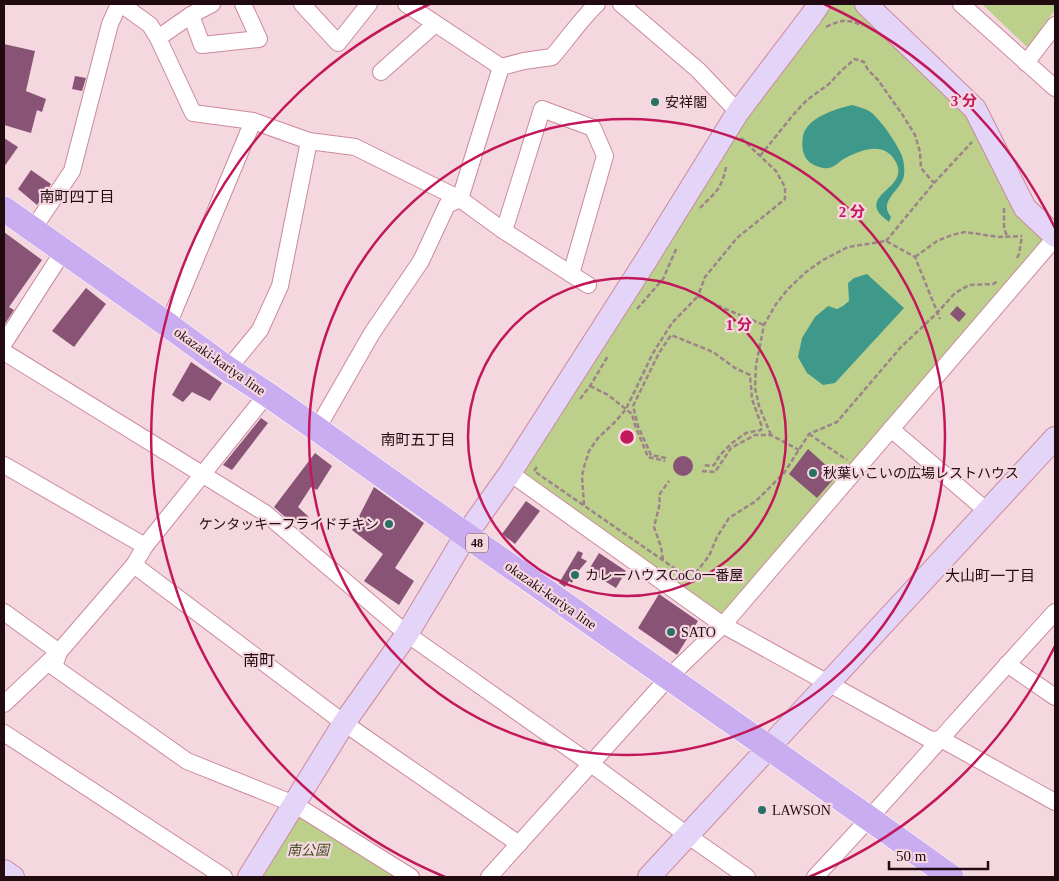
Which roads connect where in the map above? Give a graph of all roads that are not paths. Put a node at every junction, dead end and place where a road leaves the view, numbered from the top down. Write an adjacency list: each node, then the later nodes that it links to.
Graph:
1 (120, 4): 15 (street); 25 (street)
2 (212, 4): 12 (street)
3 (243, 4): 12 (street)
4 (302, 4): 5 (street)
5 (369, 4)
6 (406, 4): 13 (street)
7 (597, 4): 17 (street)
8 (621, 4): 21 (street)
9 (819, 4): 21 (street)
10 (866, 4): 27 (street)
11 (961, 4): 16 (street)
12 (192, 15): 15 (street)
13 (435, 24): 17 (street); 18 (street)
14 (1055, 25): 16 (street)
15 (158, 38): 20 (street)
16 (1026, 63): 19 (street)
17 (500, 67): 23 (street)
18 (381, 72)
19 (1055, 88)
20 (253, 120): 22 (street); 31 (street)
21 (733, 120): 40 (street)
22 (309, 142): 23 (street); 34 (street)
23 (460, 199): 26 (street); 36 (street)
24 (4, 209): 25 (main road, okazaki-kariya line / 48)
25 (33, 229): 28 (main road, okazaki-kariya line / 48)
26 (504, 231): 29 (street); 29 (street)
27 (1055, 237): 37 (street)
28 (64, 250): 31 (main road, okazaki-kariya line / 48); 32 (street)
29 (571, 274): 30 (street)
30 (588, 285)
31 (168, 325): 34 (main road, okazaki-kariya line / 48)
32 (4, 343)
33 (4, 352): 41 (street)
34 (228, 369): 35 (main road, okazaki-kariya line / 48)
35 (267, 394): 36 (main road, okazaki-kariya line / 48); 41 (street)
36 (318, 429): 43 (main road, okazaki-kariya line / 48)
37 (892, 429): 42 (street); 48 (street)
38 (1055, 438): 42 (street)
39 (4, 465): 44 (street)
40 (510, 473): 43 (street); 48 (street)
41 (202, 474): 44 (street); 49 (street)
42 (987, 511): 53 (street)
43 (466, 536): 49 (street); 52 (main road, okazaki-kariya line / 48)
44 (145, 546): 45 (street)
45 (134, 565): 50 (street); 56 (street)
46 (4, 612): 50 (street)
47 (1055, 612): 51 (street)
48 (723, 625): 52 (street); 53 (street)
49 (407, 634): 56 (street); 60 (street)
50 (59, 652): 55 (street); 62 (street)
51 (1007, 664): 54 (street); 58 (street)
52 (669, 677): 59 (main road, okazaki-kariya line / 48); 60 (street)
53 (829, 682): 58 (street); 59 (street)
54 (1055, 696)
55 (4, 704)
56 (344, 723): 62 (street); 65 (street)
57 (4, 733): 68 (street)
58 (941, 739): 61 (street); 63 (street)
59 (768, 748): 63 (main road, okazaki-kariya line / 48); 64 (street)
60 (591, 764): 64 (street); 65 (street)
61 (1055, 802)
62 (294, 804): 69 (street); 70 (street)
63 (870, 819): 74 (street); 75 (main road, okazaki-kariya line / 48)
64 (687, 835): 72 (street); 73 (street)
65 (519, 844): 71 (street)
66 (4, 871): 67 (street)
67 (13, 877)
68 (224, 877)
69 (249, 877)
70 (410, 877)
71 (489, 877)
72 (649, 877)
73 (748, 877)
74 (815, 877)
75 (951, 877)

